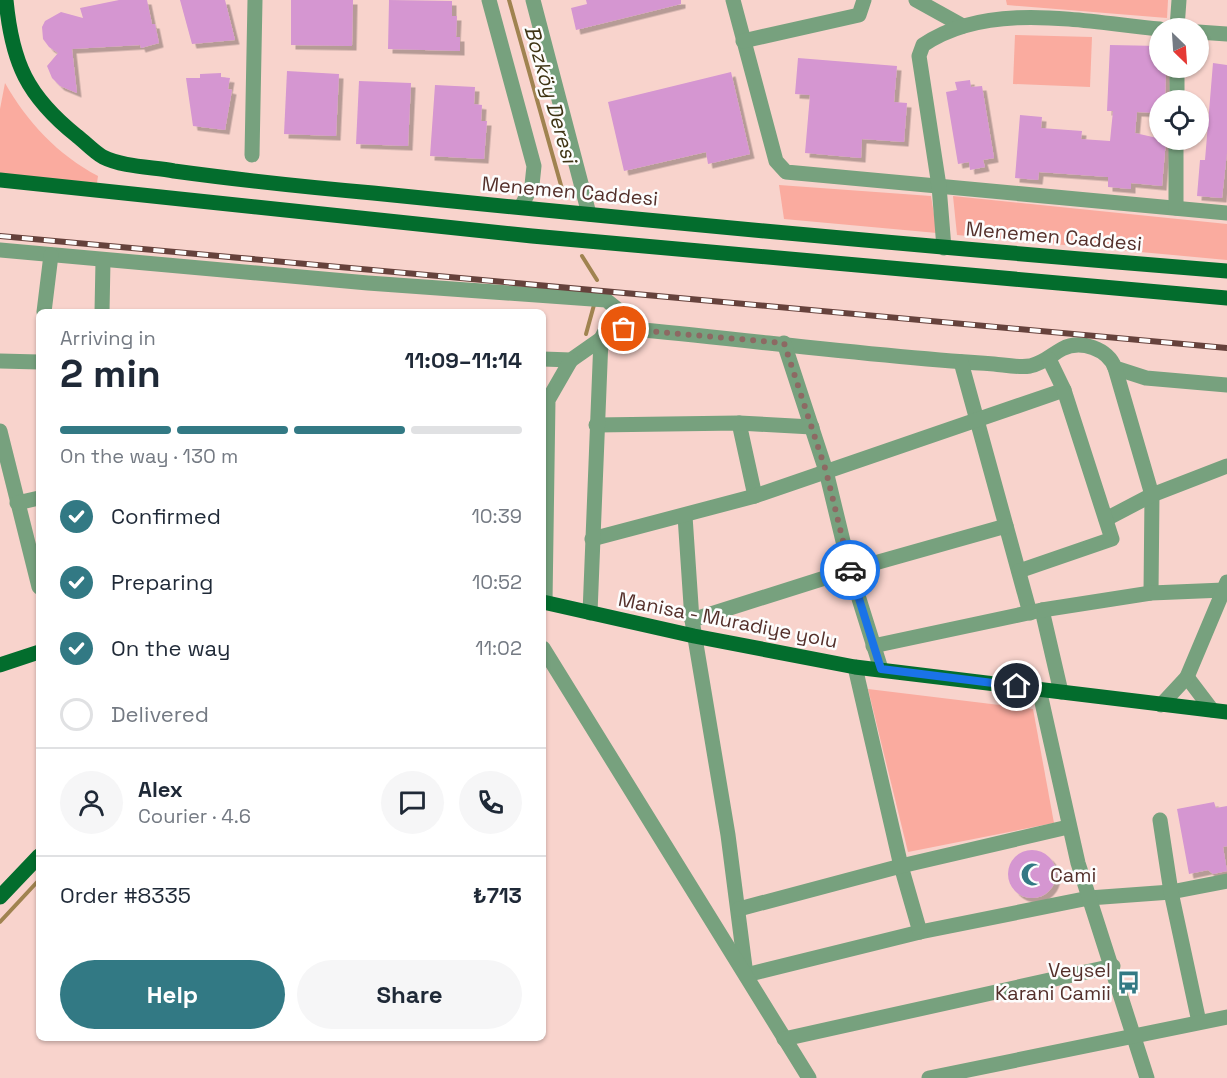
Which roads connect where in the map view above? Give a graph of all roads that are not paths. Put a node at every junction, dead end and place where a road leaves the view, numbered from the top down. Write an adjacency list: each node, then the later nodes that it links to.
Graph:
1 (4, 0): 9 (main road, Menemen Caddesi); 20 (main road, Menemen Caddesi)
2 (255, 0): 17 (street)
3 (489, 0): 20 (street)
4 (533, 0): 23 (street)
5 (733, 0): 15 (street)
6 (864, 0): 15 (street)
7 (916, 0): 11 (street)
8 (1179, 0): 10 (street)
9 (0, 8)
10 (1178, 18)
11 (963, 26): 12 (street); 19 (street)
12 (1149, 28)
13 (1209, 33): 14 (street)
14 (1227, 34)
15 (743, 41): 19 (street)
16 (1176, 150): 21 (street)
17 (252, 155)
18 (0, 180): 29 (main road)
19 (939, 186): 21 (street); 24 (street)
20 (522, 207): 23 (main road, Menemen Caddesi)
21 (1176, 208): 22 (street)
22 (1227, 213)
23 (589, 214): 24 (main road, Menemen Caddesi)
24 (944, 248): 28 (main road, Menemen Caddesi)
25 (0, 250): 26 (street)
26 (51, 255): 27 (street); 31 (street)
27 (103, 261): 30 (street); 32 (street)
28 (1227, 271)
29 (1227, 298)
30 (606, 300): 33 (street); 34 (street)
31 (44, 309)
32 (102, 309)
33 (643, 330): 34 (street); 35 (street)
34 (603, 334): 39 (street); 47 (street)
35 (784, 343): 41 (street); 48 (street)
36 (546, 359): 39 (street)
37 (1049, 359): 41 (street); 42 (street); 44 (street)
38 (36, 360): 40 (street)
39 (571, 360): 50 (street)
40 (0, 361)
41 (961, 362): 45 (street)
42 (1115, 368): 43 (street); 53 (street)
43 (1227, 385)
44 (1064, 390): 45 (street); 58 (street)
45 (979, 421): 52 (street); 59 (street)
46 (739, 423): 47 (street); 48 (street); 54 (street)
47 (596, 425): 60 (street)
48 (812, 427): 52 (street)
49 (0, 431): 56 (street)
50 (546, 461)
51 (1227, 466): 53 (street)
52 (826, 471): 54 (street); 61 (street)
53 (1152, 495): 58 (street); 65 (street)
54 (756, 496): 57 (street)
55 (36, 499): 56 (street)
56 (17, 503): 63 (street)
57 (685, 516): 60 (street); 69 (street)
58 (1106, 519): 62 (street)
59 (1006, 526): 61 (street); 62 (street)
60 (592, 539): 68 (street)
61 (850, 570): 69 (street); 71 (street)
62 (1018, 571): 67 (street)
63 (36, 576)
64 (1225, 586): 65 (street); 77 (street)
65 (1151, 593): 67 (street)
66 (546, 602): 68 (main road, Manisa - Muradiye yolu)
67 (1036, 611): 71 (street); 79 (street)
68 (590, 613): 70 (main road, Manisa - Muradiye yolu)
69 (692, 620): 70 (street)
70 (694, 636): 75 (main road, Manisa - Muradiye yolu); 90 (street)
71 (873, 646): 76 (street)
72 (36, 653): 74 (main road)
73 (546, 653): 93 (street)
74 (0, 665)
75 (855, 667): 76 (main road, Manisa - Muradiye yolu); 85 (street)
76 (881, 669): 78 (main road, Manisa - Muradiye yolu)
77 (1187, 677): 80 (street); 81 (street)
78 (1039, 689): 79 (main road, Manisa - Muradiye yolu); 83 (street)
79 (1061, 692): 80 (main road, Manisa - Muradiye yolu)
80 (1161, 705): 81 (main road, Manisa - Muradiye yolu)
81 (1220, 711)
82 (1160, 820): 87 (street)
83 (1068, 827): 85 (street); 89 (street)
84 (36, 859): 88 (main road)
85 (900, 866): 90 (street); 91 (street)
86 (1227, 880): 87 (street)
87 (1171, 892): 89 (street); 95 (street)
88 (0, 897)
89 (1089, 898): 91 (street); 92 (street)
90 (739, 909): 93 (street)
91 (920, 932): 93 (street)
92 (1113, 966): 96 (street); 97 (street)
93 (746, 975): 97 (street)
94 (1227, 1017): 95 (street)
95 (1199, 1022): 96 (street)
96 (1133, 1034): 99 (street); 100 (street)
97 (784, 1039): 98 (street)
98 (809, 1078)
99 (928, 1078)
100 (1147, 1078)

